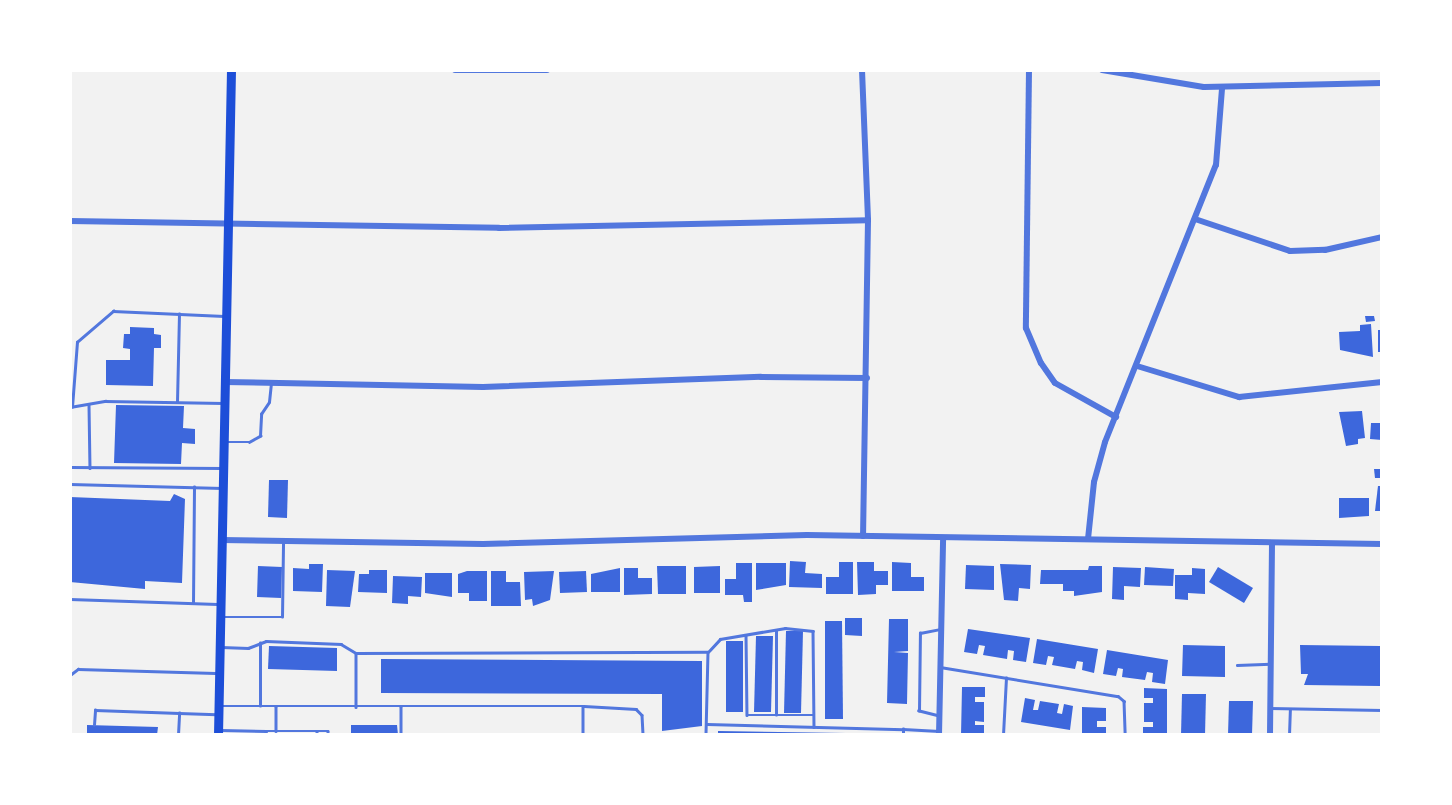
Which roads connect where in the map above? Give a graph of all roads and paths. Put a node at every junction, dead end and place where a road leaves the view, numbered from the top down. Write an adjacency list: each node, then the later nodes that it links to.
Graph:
1 (231, 70): 12 (main road)
2 (454, 70): 3 (street)
3 (547, 70)
4 (862, 70): 10 (street)
5 (1029, 70): 25 (street)
6 (1102, 70): 8 (street)
7 (1382, 83): 8 (street)
8 (1223, 88): 9 (street)
9 (1195, 219): 13 (street); 16 (street)
10 (867, 220): 12 (street); 17 (street)
11 (70, 221): 12 (street)
12 (227, 224): 15 (main road)
13 (1382, 237)
14 (179, 314): 15 (lane); 21 (lane); 24 (lane)
15 (225, 316): 18 (main road)
16 (1137, 366): 19 (street); 25 (street)
17 (867, 378): 20 (street); 33 (street)
18 (224, 382): 20 (street); 22 (main road)
19 (1382, 382)
20 (271, 383): 26 (lane)
21 (177, 402): 22 (lane); 23 (lane)
22 (223, 402): 26 (main road)
23 (89, 405): 24 (lane); 28 (lane)
24 (71, 407)
25 (1116, 417): 36 (street)
26 (223, 442): 29 (main road)
27 (70, 467): 28 (lane)
28 (90, 468): 29 (lane)
29 (222, 468): 32 (main road)
30 (70, 484): 31 (lane)
31 (194, 487): 32 (lane); 41 (lane)
32 (222, 488): 35 (main road)
33 (863, 536): 34 (street); 37 (street)
34 (943, 538): 36 (street); 44 (street)
35 (221, 540): 37 (street); 42 (main road)
36 (1088, 540): 38 (street)
37 (283, 541): 43 (lane)
38 (1272, 543): 39 (street); 51 (street)
39 (1382, 544)
40 (70, 598): 41 (lane)
41 (193, 603): 42 (lane)
42 (220, 604): 43 (main road)
43 (219, 617): 48 (main road)
44 (941, 629): 53 (street); 69 (lane)
45 (776, 630): 46 (lane); 67 (lane); 68 (lane)
46 (746, 635): 49 (lane); 67 (lane)
47 (260, 643): 48 (lane); 50 (lane); 57 (lane)
48 (219, 647): 54 (main road)
49 (708, 652): 50 (lane); 70 (lane)
50 (356, 653): 60 (lane)
51 (1270, 664): 52 (lane); 62 (street)
52 (1237, 665)
53 (940, 667): 56 (lane); 69 (street)
54 (218, 673): 55 (lane); 64 (main road)
55 (70, 674)
56 (1006, 678): 88 (lane); 89 (lane)
57 (260, 706): 58 (lane); 64 (lane)
58 (276, 706): 60 (lane); 74 (lane)
59 (583, 706): 61 (lane); 84 (lane); 85 (lane)
60 (356, 707): 61 (lane)
61 (401, 707): 83 (lane)
62 (1270, 708): 63 (lane); 90 (street)
63 (1290, 709): 65 (lane); 91 (lane)
64 (218, 710): 66 (lane); 75 (main road)
65 (1382, 710)
66 (179, 713): 71 (lane); 81 (lane)
67 (776, 715): 68 (lane)
68 (814, 715): 72 (lane)
69 (939, 716): 80 (street)
70 (707, 724): 72 (lane); 86 (lane)
71 (94, 725)
72 (814, 727): 73 (lane)
73 (903, 729): 80 (lane); 87 (lane)
74 (276, 731): 77 (lane); 78 (lane)
75 (218, 732): 76 (lane)
76 (250, 733): 77 (lane)
77 (266, 733)
78 (299, 733): 79 (lane)
79 (317, 733): 82 (lane)
80 (939, 733)
81 (178, 735)
82 (328, 735)
83 (401, 735)
84 (583, 735)
85 (643, 735)
86 (706, 735)
87 (903, 735)
88 (1003, 735)
89 (1125, 735)
90 (1270, 735)
91 (1289, 735)

